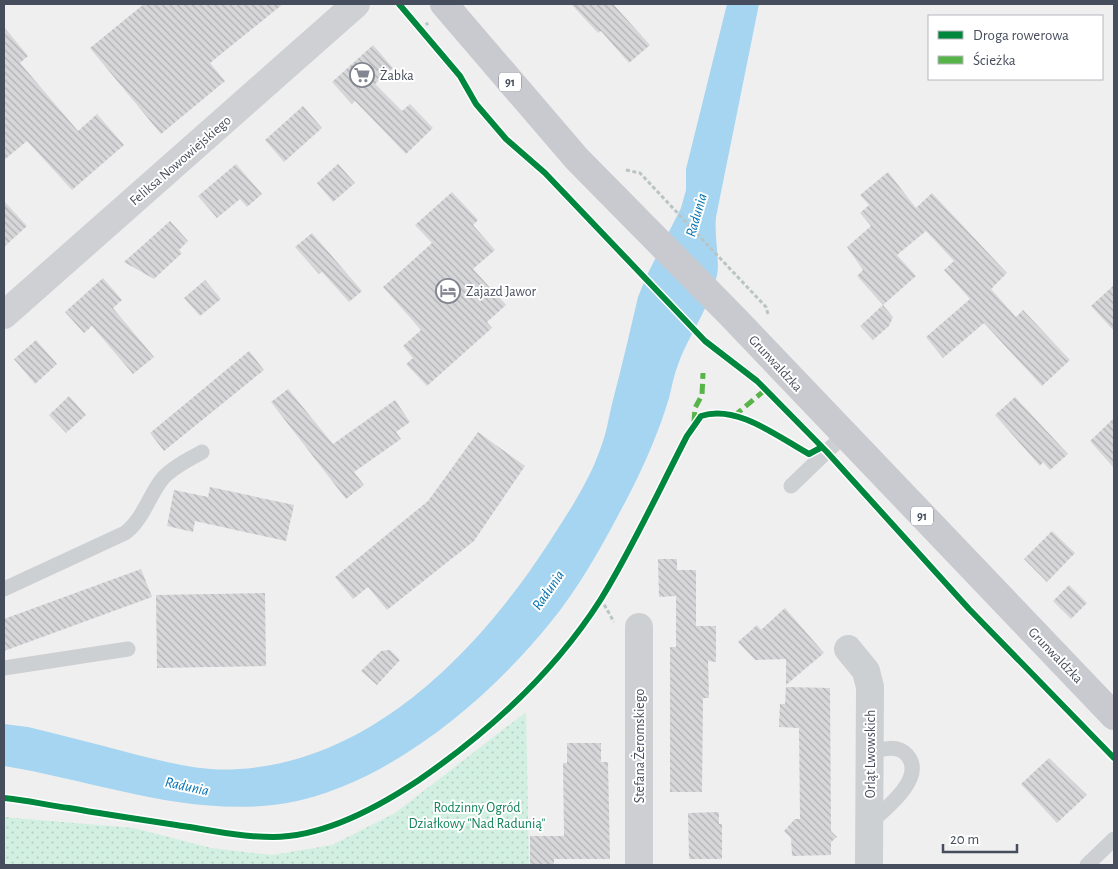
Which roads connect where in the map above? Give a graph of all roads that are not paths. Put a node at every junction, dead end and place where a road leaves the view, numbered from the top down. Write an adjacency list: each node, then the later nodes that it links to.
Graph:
1 (356, 4): 3 (street, Feliksa Nowowiejskiego)
2 (444, 4): 4 (main road, Grunwaldzka / 91)
3 (4, 315)
4 (844, 435): 6 (lane); 12 (main road, Grunwaldzka / 91)
5 (202, 452): 7 (lane)
6 (791, 486)
7 (4, 589)
8 (626, 624): 16 (street, Stefana Żeromskiego)
9 (128, 649): 11 (lane)
10 (848, 649): 13 (street, Orląt Lwowskich)
11 (4, 668)
12 (1114, 716)
13 (870, 753): 14 (street, Orląt Lwowskich); 14 (lane)
14 (869, 824): 17 (street, Orląt Lwowskich)
15 (1114, 839): 18 (lane)
16 (639, 865)
17 (869, 865)
18 (1088, 865)

